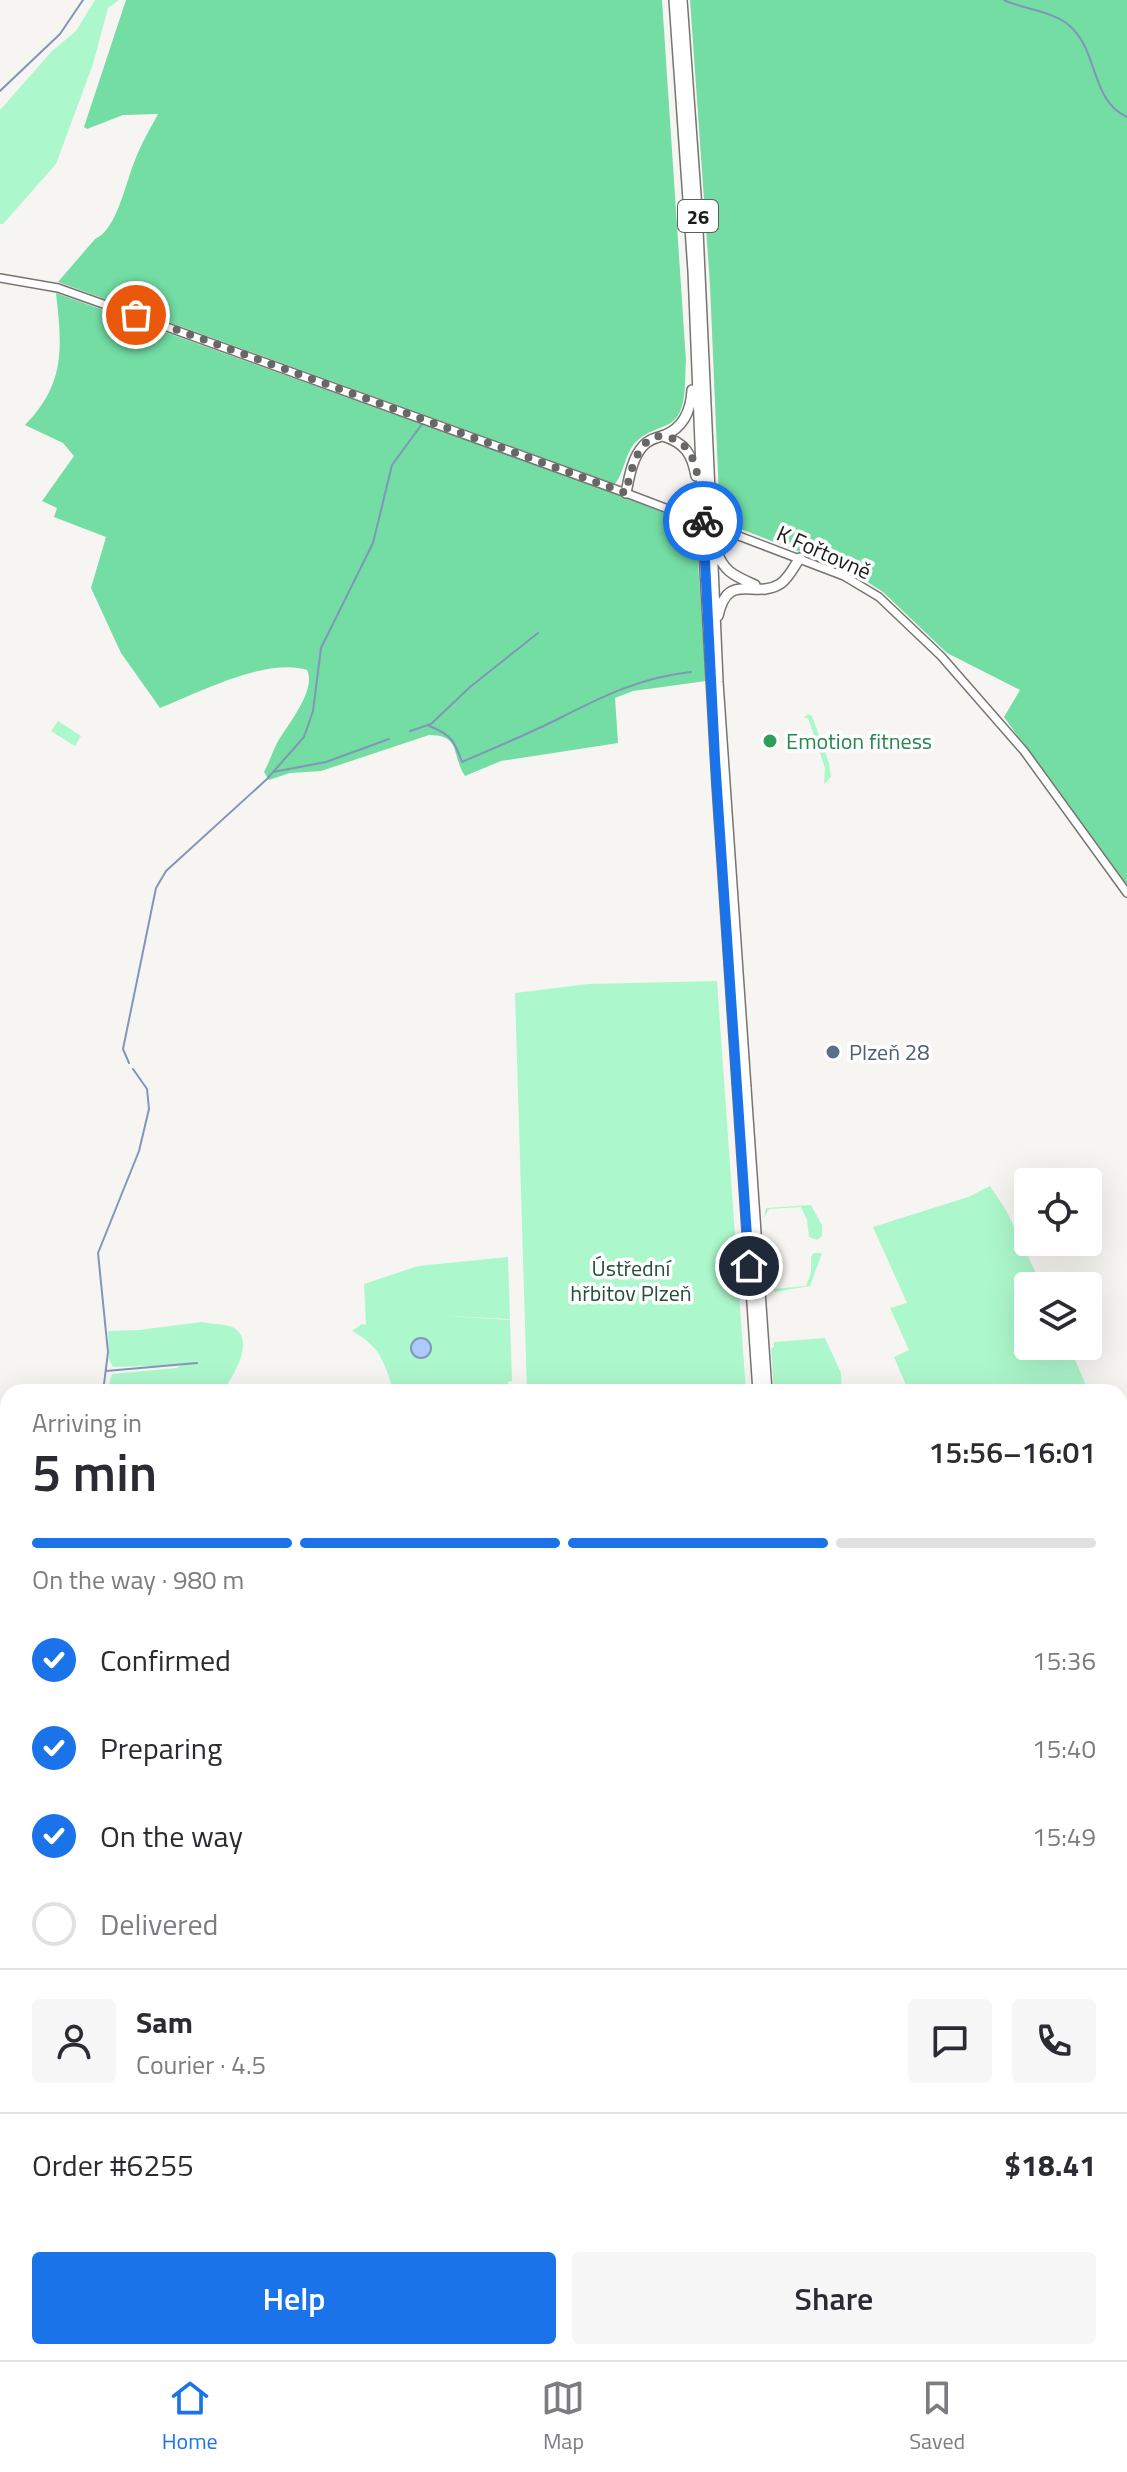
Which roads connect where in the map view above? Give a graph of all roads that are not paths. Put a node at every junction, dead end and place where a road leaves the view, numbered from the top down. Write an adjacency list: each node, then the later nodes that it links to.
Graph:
1 (674, 0): 4 (main road, 26)
2 (682, 0): 7 (main road, 26)
3 (0, 278): 6 (street, K Fořtovně)
4 (696, 354): 5 (main road); 7 (main road, 26)
5 (663, 436): 6 (main road); 7 (main road)
6 (626, 493): 9 (street, K Fořtovně)
7 (707, 515): 8 (main road, 26, bridge)
8 (710, 538): 10 (main road); 11 (main road, 26); 12 (main road, 26)
9 (800, 558): 10 (main road); 13 (street, K Fořtovně)
10 (770, 588): 11 (main road)
11 (715, 630): 12 (main road, 26)
12 (712, 684): 14 (main road, 26)
13 (1127, 893)
14 (742, 1085): 15 (main road, 26); 16 (main road, 26)
15 (758, 1384)
16 (766, 1384)

